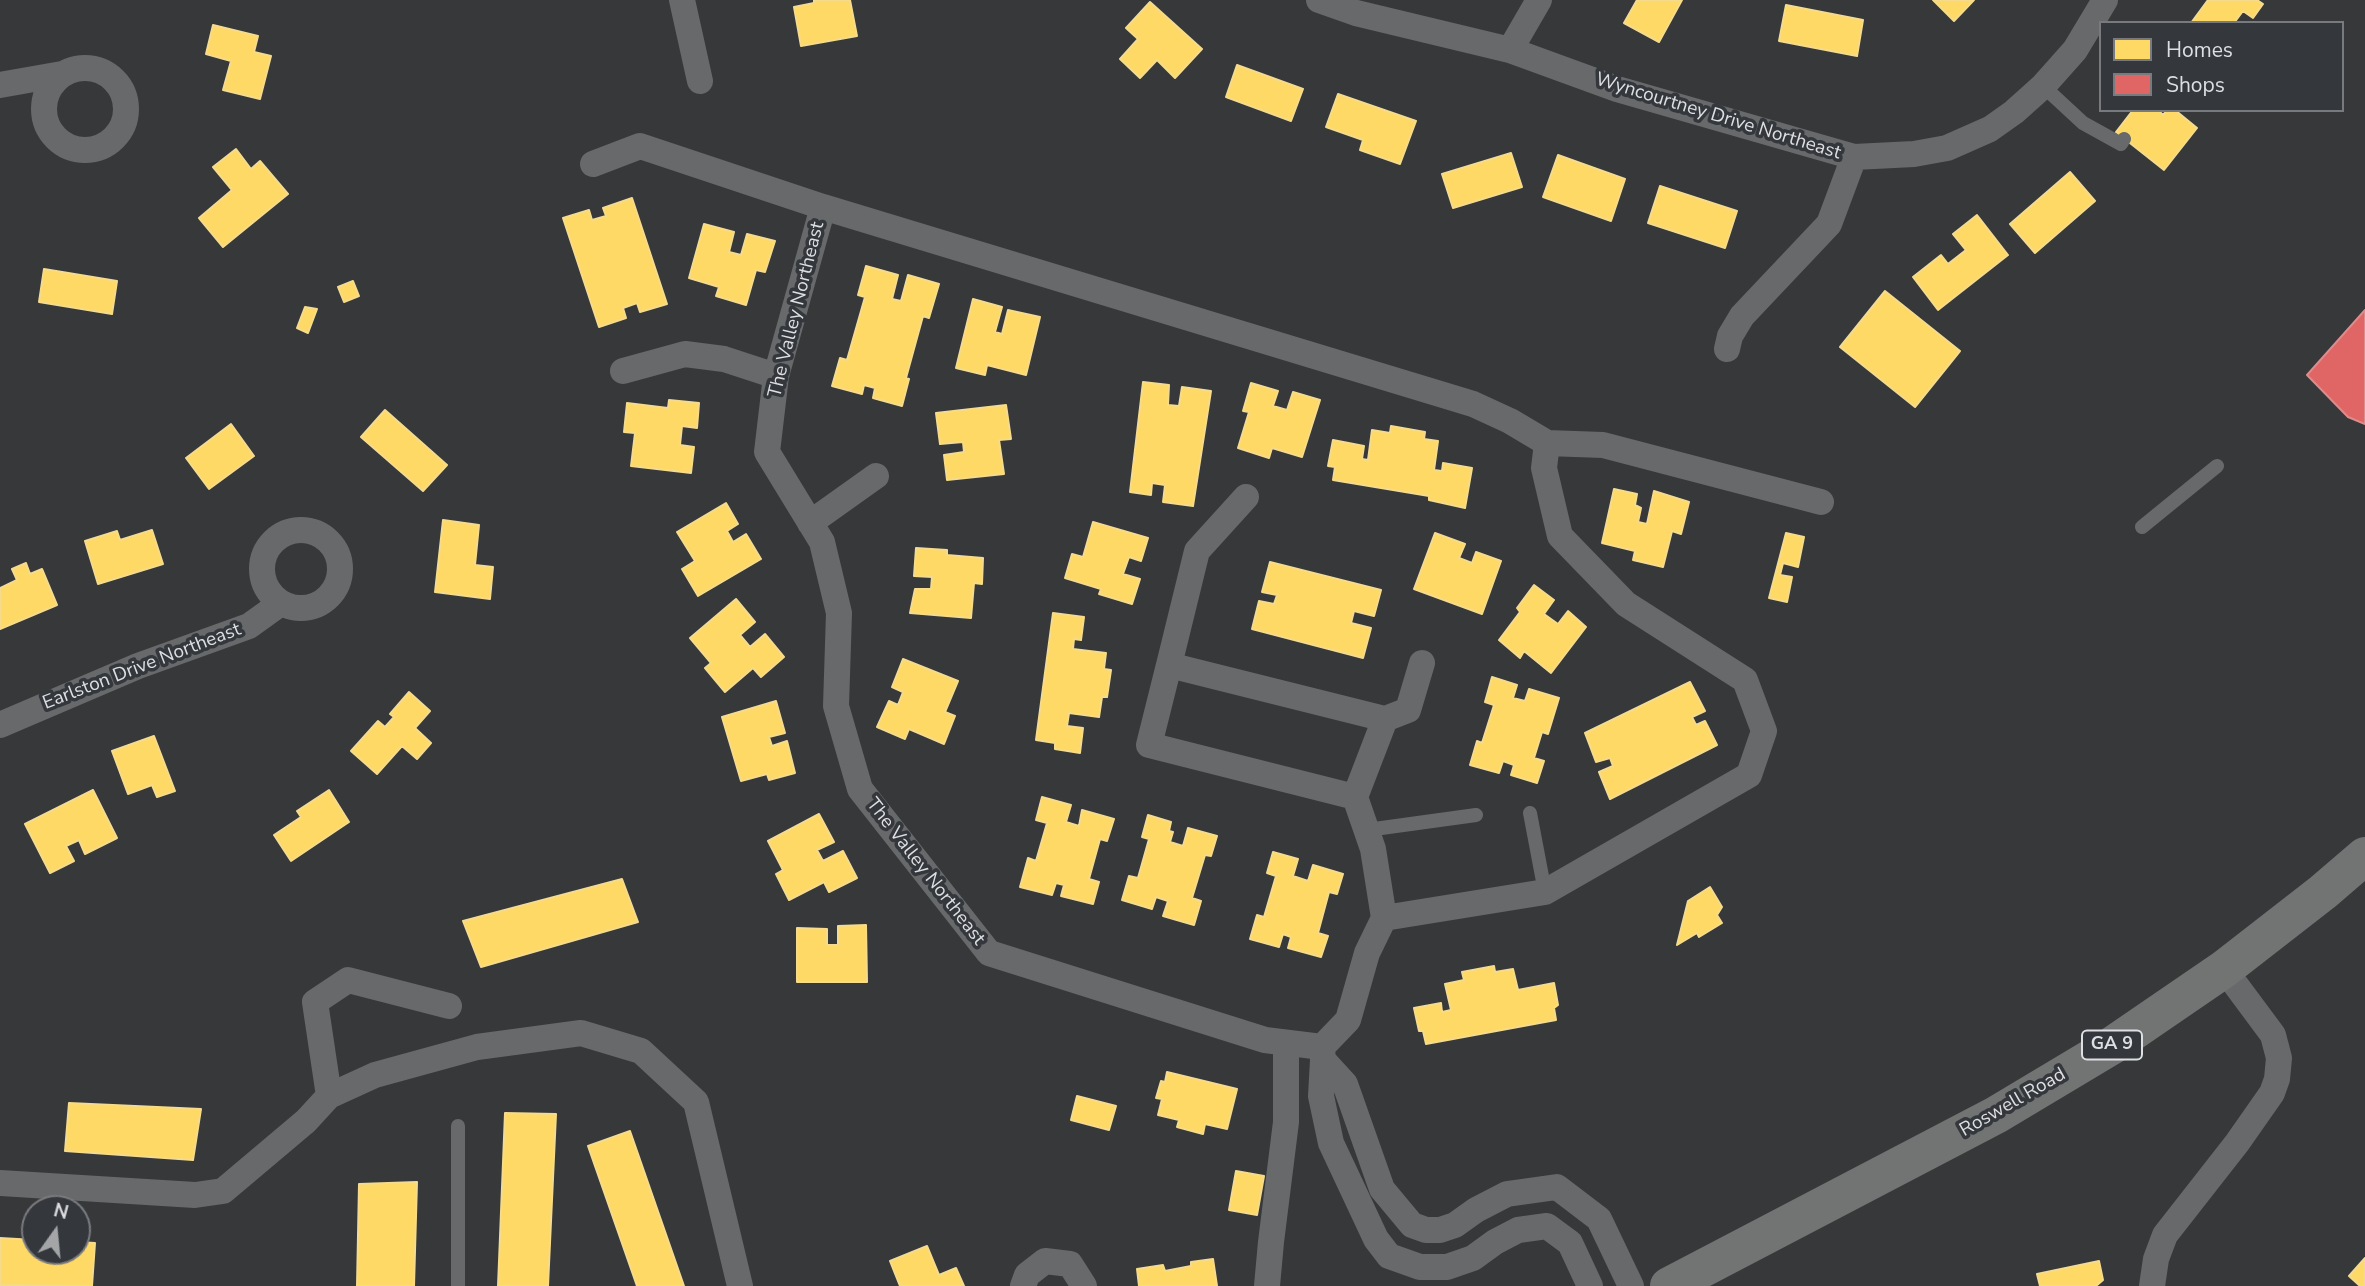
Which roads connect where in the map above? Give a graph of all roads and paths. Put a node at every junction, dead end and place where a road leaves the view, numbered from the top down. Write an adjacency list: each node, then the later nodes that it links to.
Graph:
1 (682, 0): 7 (street)
2 (1319, 0): 5 (street, Wyncourtney Drive Northeast)
3 (1539, 0): 5 (street)
4 (2100, 16): 9 (street, Wyncourtney Drive Northeast)
5 (1510, 50): 11 (street, Wyncourtney Drive Northeast)
6 (62, 74): 8 (street)
7 (700, 81)
8 (0, 85)
9 (2043, 86): 10 (lane); 11 (street, Wyncourtney Drive Northeast)
10 (2124, 139)
11 (1854, 157): 14 (street)
12 (593, 164): 13 (street)
13 (822, 207): 16 (street, The Valley Northeast); 17 (street)
14 (1727, 349)
15 (623, 371): 16 (street)
16 (776, 376): 22 (street, The Valley Northeast)
17 (1547, 443): 21 (street); 34 (street)
18 (2217, 466): 23 (lane)
19 (876, 476): 22 (street)
20 (1246, 497): 26 (street)
21 (1821, 502)
22 (810, 523): 38 (street, The Valley Northeast)
23 (2142, 527)
24 (281, 603): 28 (street, Earlston Drive Northeast)
25 (1422, 663): 27 (street)
26 (1169, 665): 27 (street); 29 (street)
27 (1385, 719): 29 (street)
28 (0, 725)
29 (1355, 797): 32 (street)
30 (1530, 813): 34 (lane)
31 (1476, 815): 32 (lane)
32 (1367, 830): 35 (street)
33 (2365, 856): 36 (main road, Roswell Road / GA 9)
34 (1545, 892): 35 (street)
35 (1384, 918): 39 (street)
36 (2224, 969): 50 (main road, Roswell Road / GA 9); 51 (street)
37 (449, 1006): 40 (street)
38 (1286, 1043): 39 (street, The Valley Northeast); 47 (street)
39 (1322, 1054): 48 (street); 49 (street)
40 (329, 1096): 42 (street); 44 (street)
41 (458, 1126): 43 (lane)
42 (0, 1183)
43 (458, 1286)
44 (740, 1286)
45 (1023, 1286): 46 (street)
46 (1084, 1286)
47 (1267, 1286)
48 (1590, 1286)
49 (1630, 1286)
50 (1669, 1286)
51 (2152, 1286)

